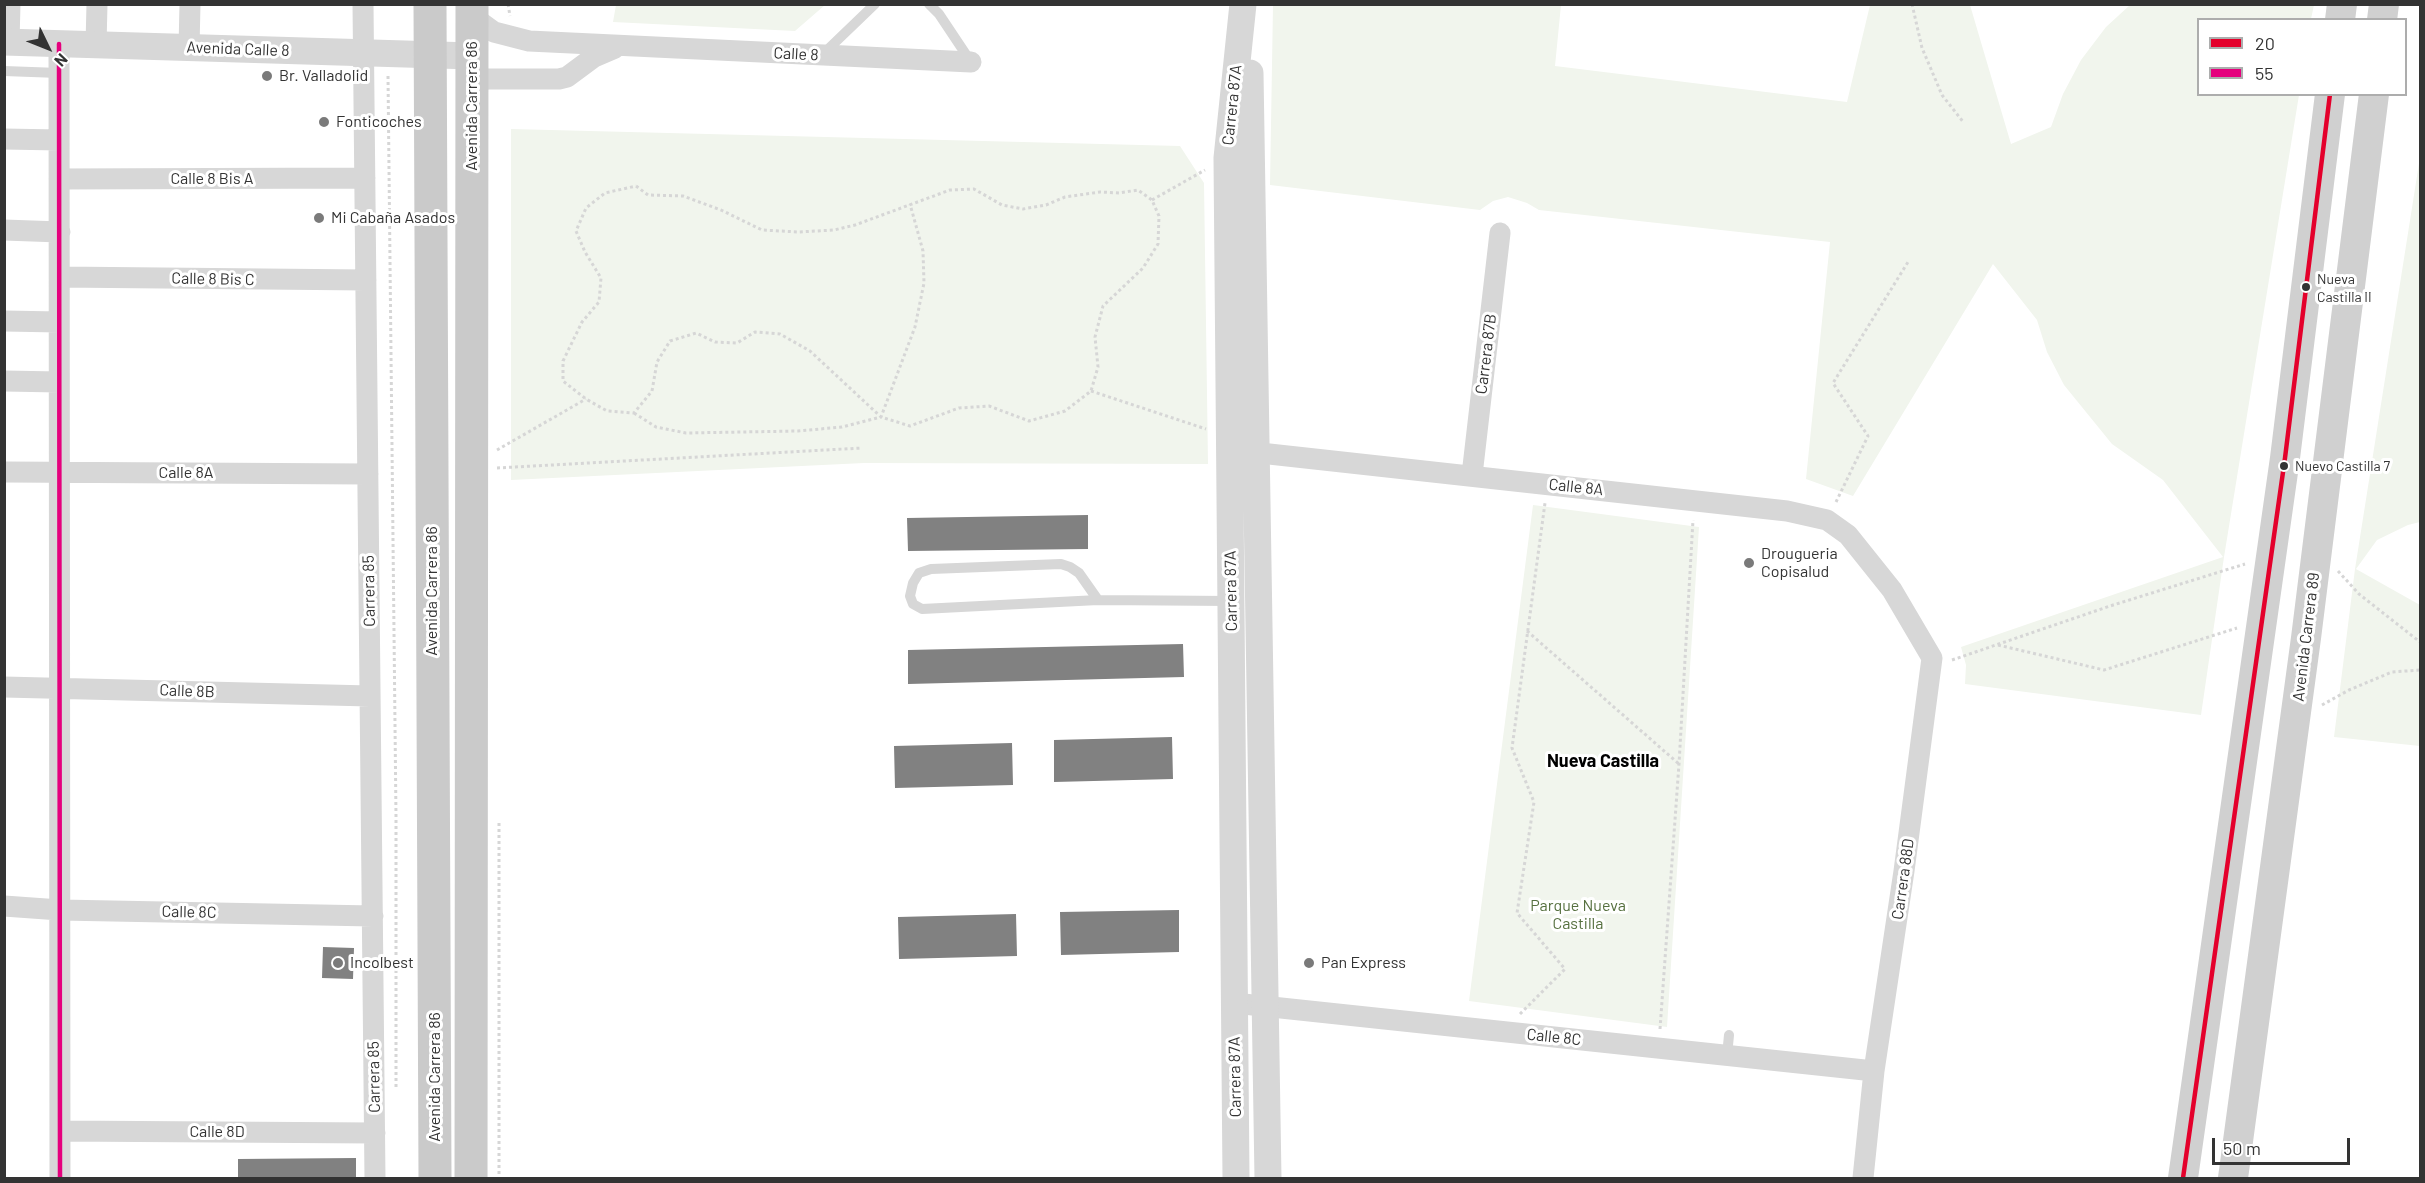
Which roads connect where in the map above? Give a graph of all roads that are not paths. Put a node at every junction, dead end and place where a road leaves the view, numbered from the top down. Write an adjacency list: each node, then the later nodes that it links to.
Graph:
1 (10, 4): 10 (street)
2 (96, 4): 12 (street)
3 (190, 4): 14 (street)
4 (363, 4): 15 (street, Carrera 85)
5 (430, 4): 16 (main road, Avenida Carrera 86)
6 (875, 4): 17 (lane)
7 (929, 4): 18 (lane)
8 (1246, 4): 37 (street, Carrera 87A); 38 (street, Carrera 87A)
9 (472, 10): 13 (street, Calle 8); 20 (main road, Avenida Carrera 86)
10 (7, 42): 11 (street, Avenida Calle 8)
11 (59, 44): 12 (street, Avenida Calle 8); 21 (street)
12 (96, 45): 14 (street, Avenida Calle 8)
13 (621, 46): 17 (street, Calle 8); 20 (street, Calle 8)
14 (189, 48): 15 (street, Avenida Calle 8)
15 (376, 53): 16 (street, Avenida Calle 8); 26 (street, Carrera 85)
16 (429, 55): 20 (street, Avenida Calle 8); 59 (main road, Avenida Carrera 86)
17 (822, 56): 18 (street, Calle 8)
18 (971, 62)
19 (4, 71): 21 (lane)
20 (472, 71): 60 (main road, Avenida Carrera 86)
21 (59, 73): 25 (street)
22 (2330, 96): 64 (main road)
23 (2374, 96): 65 (main road, Avenida Carrera 89)
24 (4, 139): 25 (street)
25 (59, 140): 27 (street)
26 (365, 178): 27 (street, Calle 8 Bis A); 32 (street, Carrera 85)
27 (60, 179): 29 (street)
28 (4, 230): 29 (street)
29 (60, 232): 31 (street)
30 (1500, 233): 42 (street, Carrera 87B)
31 (60, 277): 32 (street, Calle 8 Bis C); 34 (street)
32 (366, 280): 41 (street, Carrera 85)
33 (4, 321): 34 (street)
34 (60, 322): 36 (street)
35 (4, 381): 36 (street)
36 (59, 382): 40 (street)
37 (1229, 444): 38 (street, Calle 8A); 45 (street, Carrera 87A)
38 (1257, 451): 42 (street, Calle 8A); 53 (street, Carrera 87A)
39 (4, 472): 40 (street, Calle 8A)
40 (60, 472): 41 (street, Calle 8A); 47 (street)
41 (368, 474): 48 (street, Carrera 85)
42 (1472, 475): 43 (street, Calle 8A)
43 (1892, 590): 54 (street, Carrera 88D)
44 (1098, 600): 44 (lane); 45 (lane)
45 (1231, 601): 52 (street, Carrera 87A)
46 (4, 687): 47 (street, Calle 8B)
47 (60, 688): 48 (street, Calle 8B); 50 (street)
48 (370, 696): 51 (street, Carrera 85)
49 (4, 906): 50 (street, Calle 8C)
50 (60, 910): 51 (street, Calle 8C); 55 (street)
51 (373, 916): 56 (street, Carrera 85)
52 (1234, 1003): 53 (street, Calle 8C); 61 (street, Carrera 87A)
53 (1265, 1006): 54 (street, Calle 8C); 62 (street, Carrera 87A)
54 (1874, 1071): 63 (street, Carrera 88D)
55 (60, 1131): 56 (street, Calle 8D); 57 (street)
56 (375, 1133): 58 (street, Carrera 85)
57 (60, 1179)
58 (375, 1179)
59 (435, 1179)
60 (471, 1179)
61 (1236, 1179)
62 (1268, 1179)
63 (1863, 1179)
64 (2183, 1179)
65 (2233, 1179)

